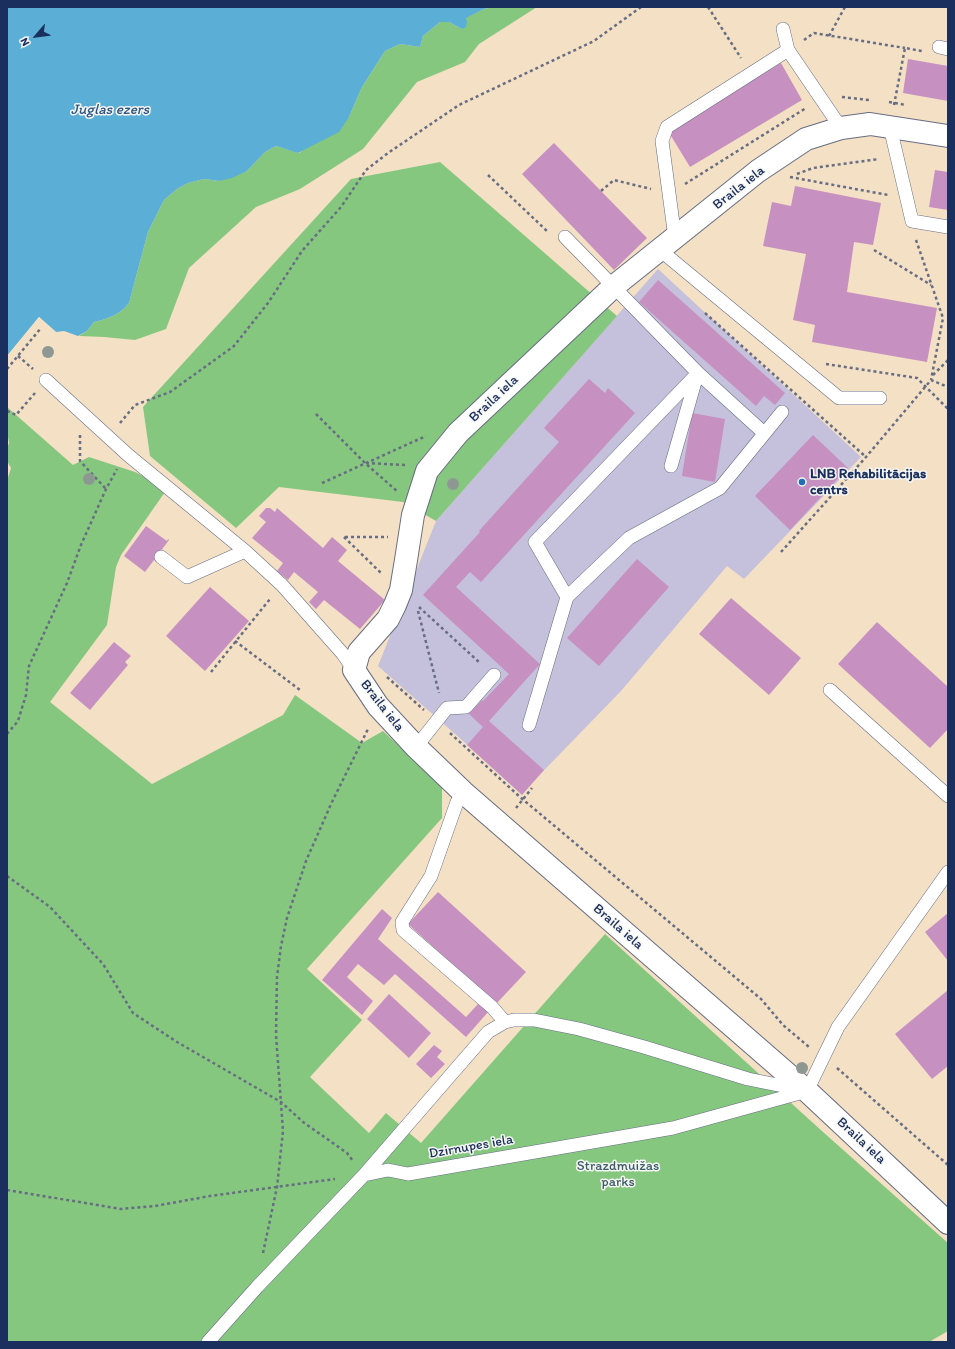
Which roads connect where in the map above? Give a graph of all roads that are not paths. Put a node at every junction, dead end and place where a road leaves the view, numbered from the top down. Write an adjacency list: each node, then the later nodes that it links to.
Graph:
1 (783, 29): 2 (lane)
2 (788, 50): 4 (lane); 8 (lane)
3 (890, 127): 4 (street, Braila iela); 5 (street, Braila iela); 6 (lane)
4 (841, 128): 8 (street, Braila iela)
5 (948, 136)
6 (948, 227)
7 (565, 237): 9 (lane)
8 (668, 244): 9 (street, Braila iela); 12 (lane)
9 (613, 287): 10 (lane); 19 (street, Braila iela)
10 (698, 373): 14 (lane); 15 (lane); 18 (lane)
11 (46, 380): 16 (lane)
12 (880, 398)
13 (782, 412): 14 (lane)
14 (764, 433): 18 (lane)
15 (671, 466)
16 (245, 551): 17 (lane); 19 (lane)
17 (161, 557)
18 (567, 597): 22 (lane)
19 (357, 661): 23 (street, Braila iela)
20 (494, 675): 23 (lane)
21 (830, 690): 25 (lane)
22 (529, 725)
23 (416, 747): 24 (street, Braila iela)
24 (463, 792): 27 (lane); 28 (street, Braila iela)
25 (948, 796)
26 (948, 872): 28 (lane)
27 (505, 1022): 28 (lane); 29 (lane)
28 (807, 1091): 29 (lane, Dzirnupes iela); 30 (street, Braila iela)
29 (364, 1175): 31 (lane)
30 (948, 1223)
31 (208, 1342)

